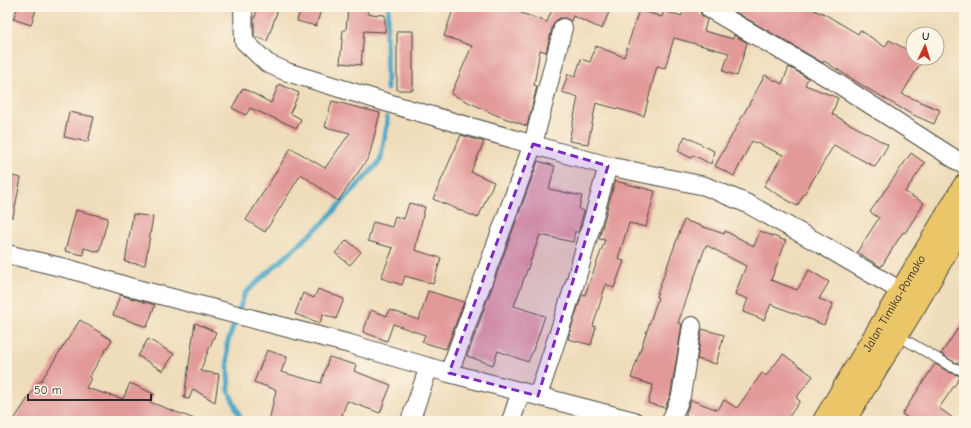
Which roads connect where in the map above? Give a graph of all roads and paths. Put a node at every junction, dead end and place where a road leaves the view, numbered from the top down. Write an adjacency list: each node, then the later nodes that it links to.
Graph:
1 (243, 7): 4 (street)
2 (710, 9): 5 (street)
3 (563, 28): 4 (street)
4 (533, 144): 6 (street); 15 (street)
5 (964, 165)
6 (608, 166): 10 (street); 17 (street)
7 (964, 186): 10 (highway, Jalan Timika-Pomako)
8 (962, 229): 12 (highway, Jalan Timika-Pomako)
9 (7, 254): 13 (street)
10 (901, 291): 22 (highway, Jalan Timika-Pomako)
11 (692, 326): 21 (street)
12 (897, 335): 14 (lane); 23 (highway, Jalan Timika-Pomako)
13 (429, 367): 15 (street); 18 (street)
14 (964, 372)
15 (449, 373): 16 (street)
16 (521, 392): 17 (street); 19 (street)
17 (538, 396): 20 (street)
18 (410, 421)
19 (511, 421)
20 (634, 421)
21 (671, 421)
22 (824, 421)
23 (844, 421)

